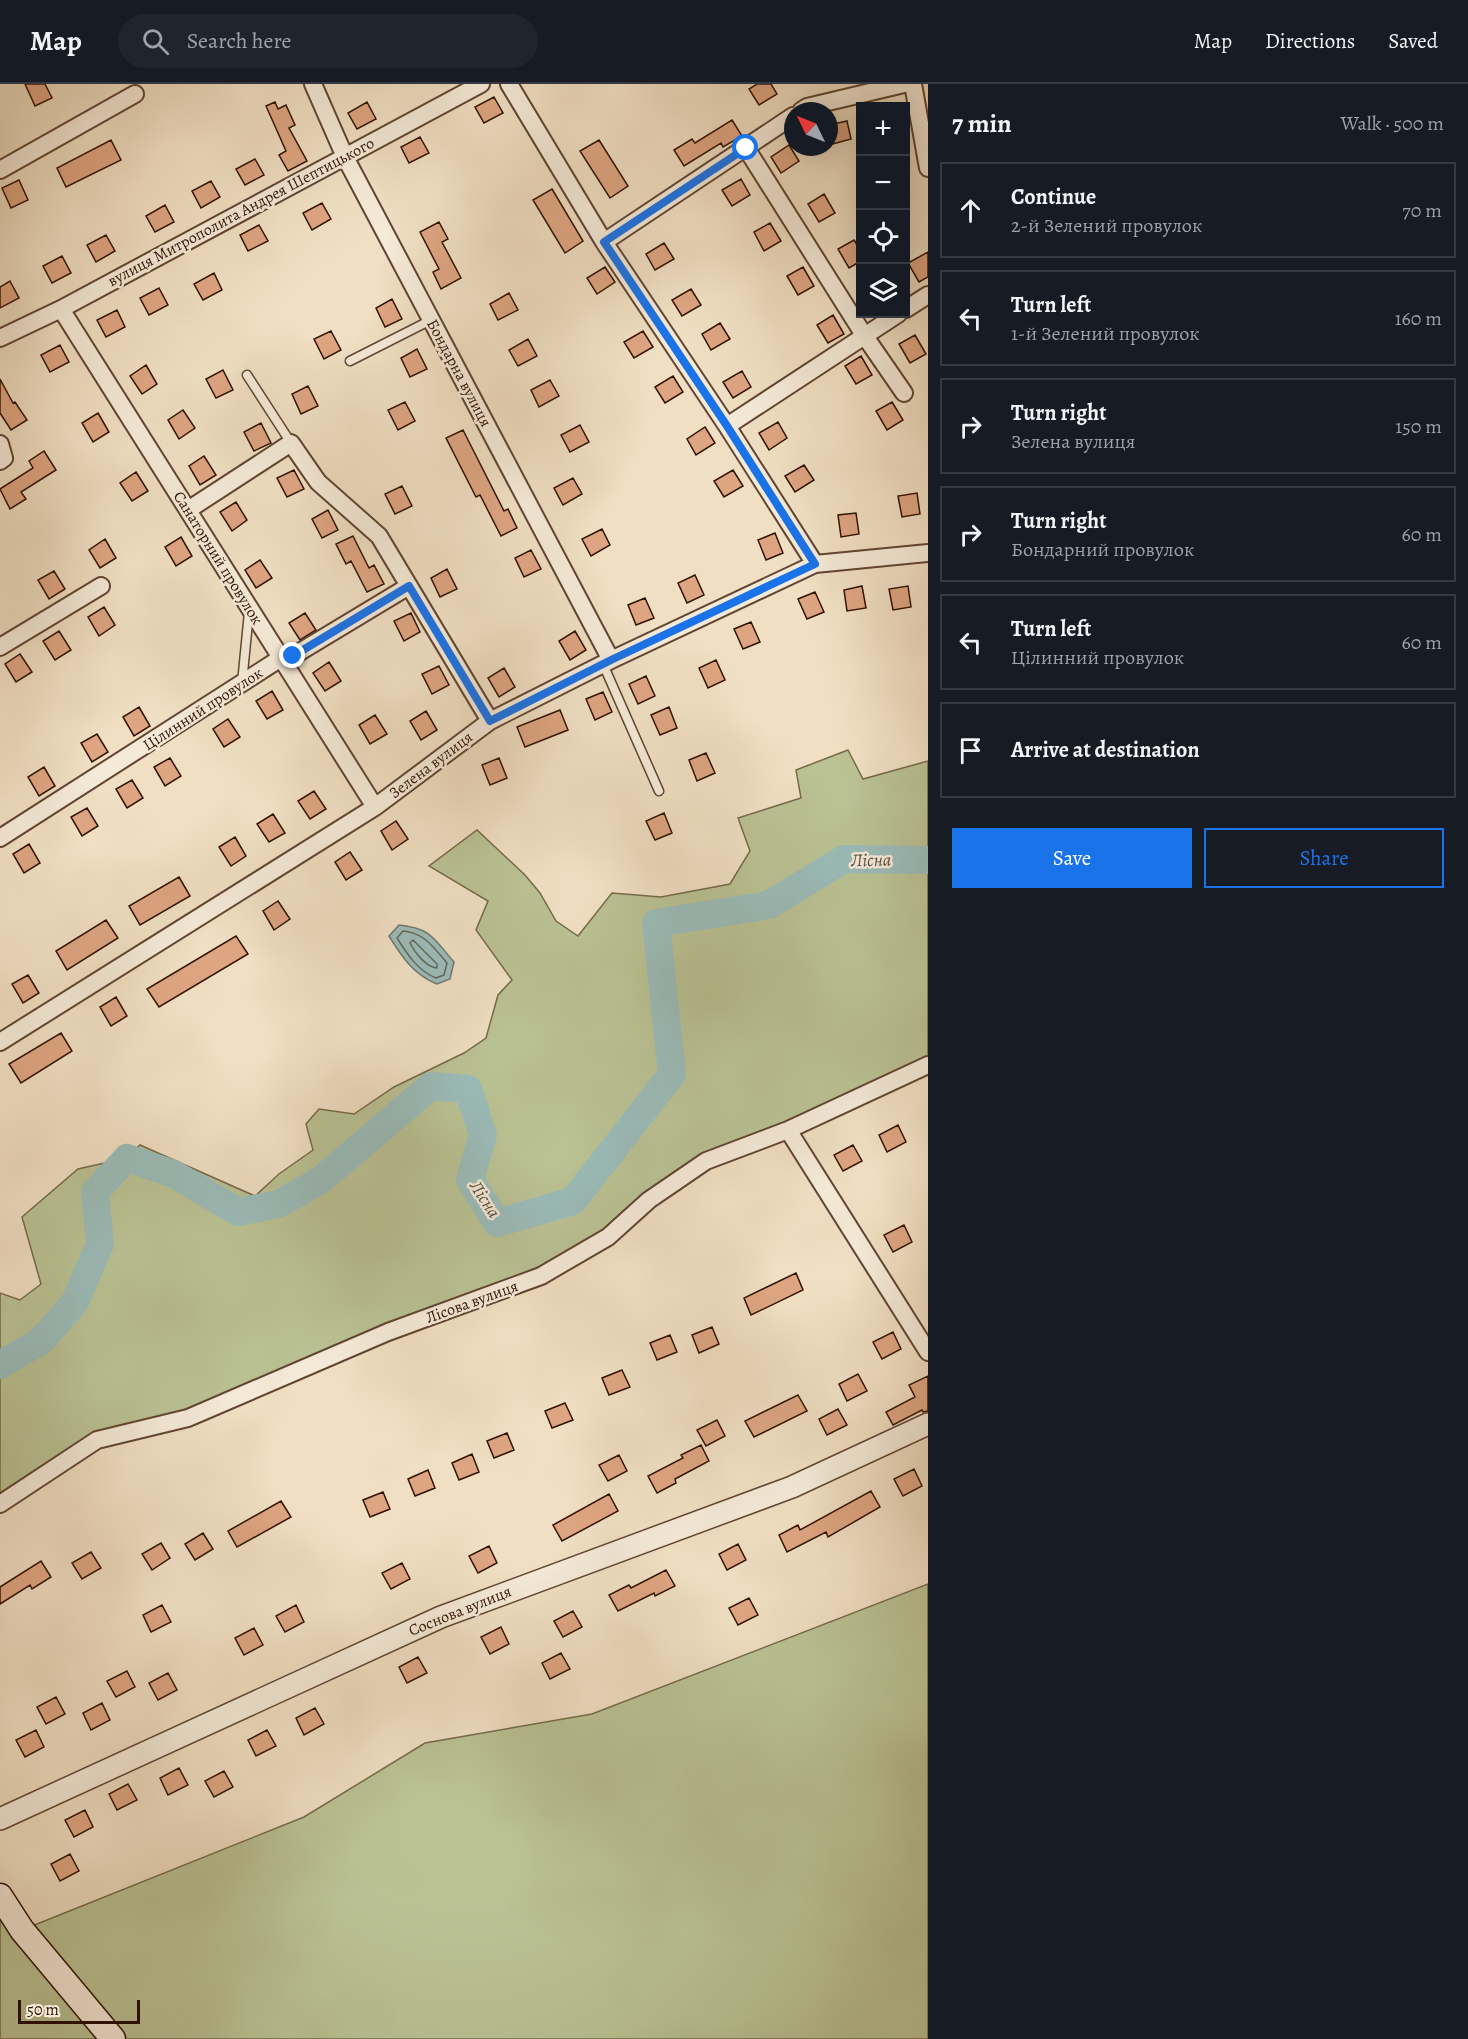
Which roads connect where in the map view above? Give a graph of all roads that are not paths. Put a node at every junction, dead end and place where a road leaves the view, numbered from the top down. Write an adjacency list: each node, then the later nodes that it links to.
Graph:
1 (313, 84): 10 (street, Бондарна вулиця)
2 (481, 84): 10 (street, вулиця Митрополита Андрея Шептицького)
3 (509, 84): 13 (street)
4 (904, 84): 7 (street)
5 (913, 84): 11 (street)
6 (135, 94): 12 (street)
7 (828, 102)
8 (784, 122): 9 (street)
9 (746, 148): 13 (street); 19 (street)
10 (345, 157): 16 (street, вулиця Митрополита Андрея Шептицького); 18 (street, Бондарна вулиця)
11 (928, 168)
12 (0, 170)
13 (604, 242): 24 (street)
14 (928, 295): 15 (street)
15 (910, 306)
16 (61, 309): 20 (street, вулиця Митрополита Андрея Шептицького); 28 (street, Санаторний провулок)
17 (892, 318): 19 (street)
18 (431, 320): 21 (lane); 36 (street, Бондарна вулиця)
19 (864, 335): 23 (street); 24 (street)
20 (0, 338)
21 (350, 361)
22 (247, 375): 25 (lane)
23 (904, 393)
24 (727, 426): 30 (street)
25 (291, 443): 28 (street); 32 (street)
26 (0, 444): 27 (street)
27 (0, 461)
28 (188, 510): 33 (street, Санаторний провулок)
29 (928, 554): 30 (street, Зелена вулиця)
30 (815, 564): 36 (street, Зелена вулиця)
31 (101, 586): 34 (street)
32 (409, 586): 35 (street, Цілинний провулок); 38 (street)
33 (249, 607): 35 (street, Санаторний провулок); 37 (lane)
34 (0, 647)
35 (281, 658): 37 (street, Цілинний провулок); 40 (street, Санаторний провулок)
36 (607, 662): 38 (street, Зелена вулиця); 39 (lane)
37 (242, 683): 41 (street, Цілинний провулок)
38 (490, 721): 40 (street, Зелена вулиця)
39 (658, 791)
40 (375, 807): 42 (street, Зелена вулиця)
41 (0, 838)
42 (0, 1041)
43 (928, 1065): 44 (street, Лісова вулиця)
44 (788, 1130): 45 (street); 47 (street, Лісова вулиця)
45 (928, 1352)
46 (928, 1424): 48 (street, Соснова вулиця)
47 (0, 1504)
48 (0, 1819)
49 (0, 1896): 50 (main road)
50 (113, 2039)

